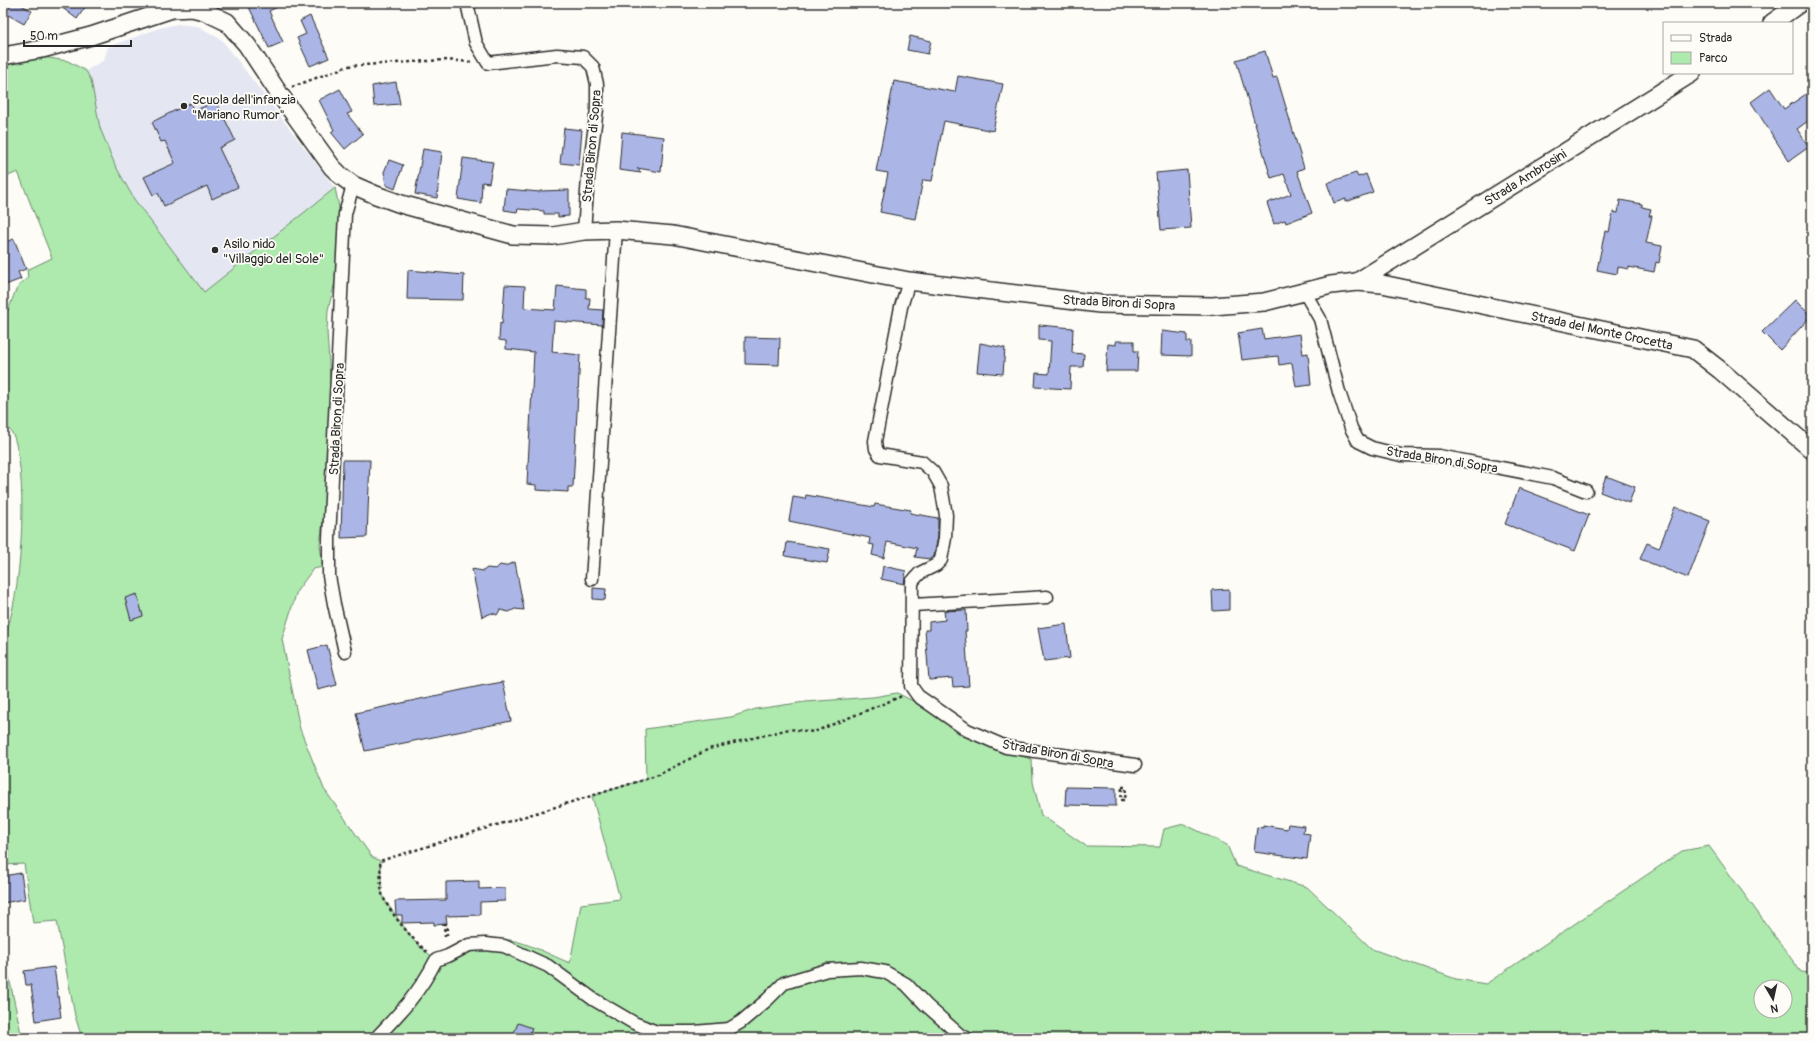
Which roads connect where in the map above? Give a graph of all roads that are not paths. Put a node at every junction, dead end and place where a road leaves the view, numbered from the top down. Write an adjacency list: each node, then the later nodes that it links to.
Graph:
1 (467, 3): 8 (street, Strada Biron di Sopra)
2 (1800, 3): 3 (street)
3 (1773, 22)
4 (3, 56): 6 (street, Strada Biron di Sopra)
5 (1690, 74): 10 (street, Strada Ambrosini)
6 (353, 184): 8 (street, Strada Biron di Sopra); 17 (street, Strada Biron di Sopra)
7 (616, 230): 8 (street, Strada Biron di Sopra); 9 (street, Strada Biron di Sopra); 14 (street)
8 (584, 231)
9 (909, 281): 11 (street, Strada Biron di Sopra); 16 (street)
10 (1357, 282): 11 (street, Strada Biron di Sopra); 12 (street, Strada del Monte Crocetta)
11 (1305, 293): 13 (street, Strada Biron di Sopra)
12 (1812, 450)
13 (1586, 491)
14 (592, 579)
15 (1046, 597): 16 (street)
16 (913, 605): 18 (street, Strada Biron di Sopra)
17 (345, 652)
18 (1135, 765)
19 (376, 1038): 20 (street)
20 (967, 1038)

